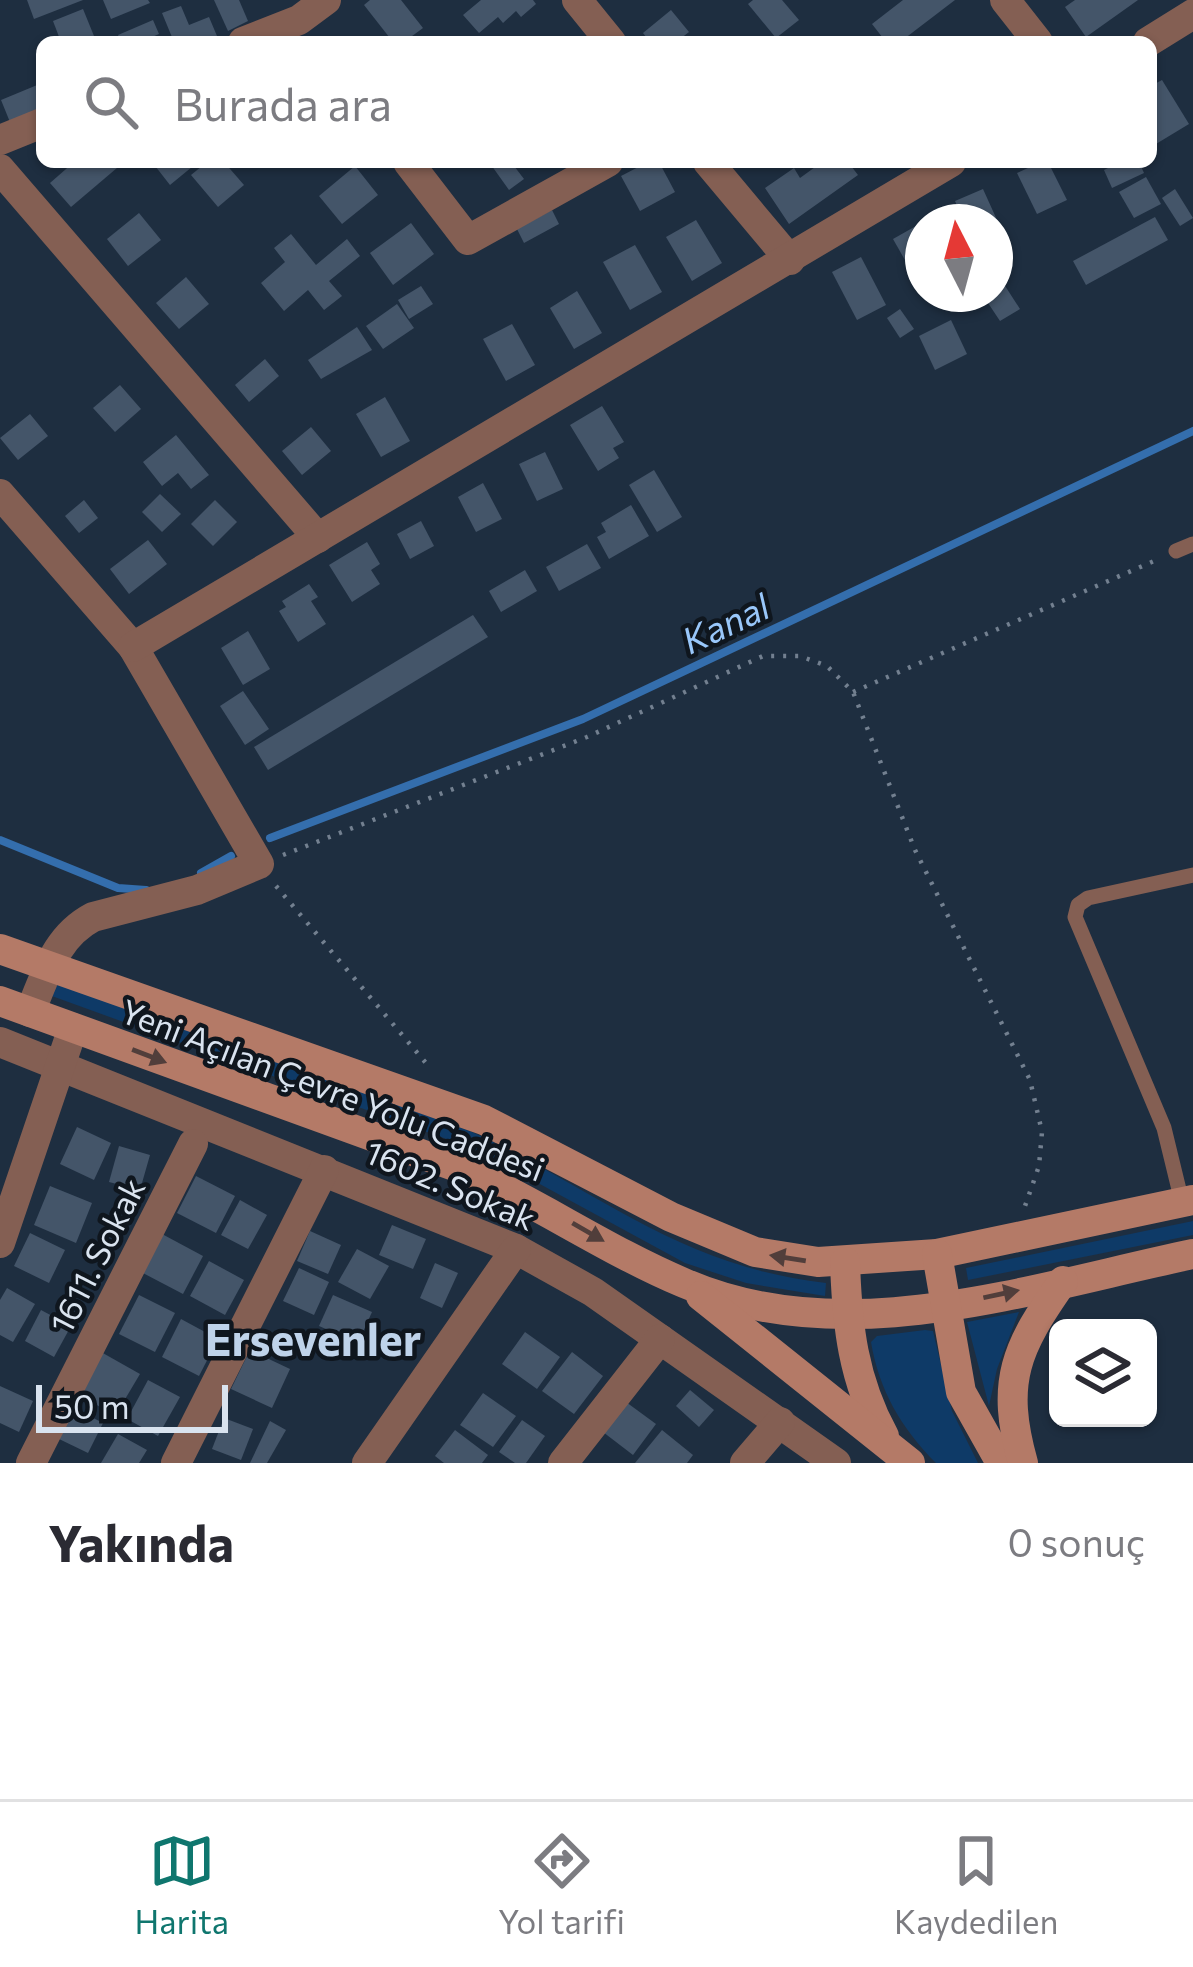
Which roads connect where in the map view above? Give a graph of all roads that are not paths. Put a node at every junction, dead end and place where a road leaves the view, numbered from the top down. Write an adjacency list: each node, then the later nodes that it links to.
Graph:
1 (326, 0): 5 (street)
2 (578, 0): 6 (street)
3 (1005, 0): 7 (street)
4 (1193, 14): 8 (street)
5 (308, 31)
6 (606, 36)
7 (1033, 36)
8 (1157, 36)
9 (36, 125): 10 (street)
10 (0, 140)
11 (413, 168): 12 (street)
12 (597, 168)
13 (713, 168): 16 (street)
14 (941, 168): 16 (street)
15 (0, 169): 18 (street)
16 (790, 260): 18 (street)
17 (0, 494): 21 (street)
18 (318, 538): 21 (street)
19 (1193, 544): 20 (lane)
20 (1176, 551)
21 (133, 647): 24 (street)
22 (1193, 875): 32 (lane)
23 (0, 949): 24 (main road, Yeni Açılan Çevre Yolu Caddesi)
24 (49, 968): 26 (street); 37 (main road, Yeni Açılan Çevre Yolu Caddesi, one-way to 24)
25 (0, 1000): 26 (main road, Yeni Açılan Çevre Yolu Caddesi)
26 (30, 1012): 27 (main road, Yeni Açılan Çevre Yolu Caddesi)
27 (73, 1028): 29 (street); 39 (main road, Yeni Açılan Çevre Yolu Caddesi, one-way to 39)
28 (0, 1042): 29 (street, 1602. Sokak)
29 (60, 1066): 31 (street, 1602. Sokak); 33 (street)
30 (193, 1144): 45 (street, 1611. Sokak)
31 (324, 1170): 34 (street, 1602. Sokak); 46 (street)
32 (1187, 1201): 35 (main road, Yeni Açılan Çevre Yolu Caddesi)
33 (1, 1237)
34 (516, 1249): 42 (street, 1602. Sokak); 47 (street)
35 (937, 1254): 37 (main road, Yeni Açılan Çevre Yolu Caddesi); 40 (main road)
36 (1193, 1254): 38 (main road, Yeni Açılan Çevre Yolu Caddesi)
37 (845, 1262): 41 (main road)
38 (1063, 1281): 40 (main road, Yeni Açılan Çevre Yolu Caddesi, one-way to 38); 52 (main road)
39 (687, 1285): 41 (main road, Yeni Açılan Çevre Yolu Caddesi); 44 (main road)
40 (945, 1306): 41 (main road, Yeni Açılan Çevre Yolu Caddesi); 51 (main road)
41 (847, 1316): 44 (main road)
42 (660, 1339): 43 (street, 1602. Sokak); 48 (street)
43 (780, 1422): 49 (street); 50 (street, 1602. Sokak)
44 (900, 1456)
45 (32, 1463)
46 (176, 1463)
47 (367, 1463)
48 (563, 1463)
49 (745, 1463)
50 (836, 1463)
51 (1001, 1463)
52 (1023, 1463)

